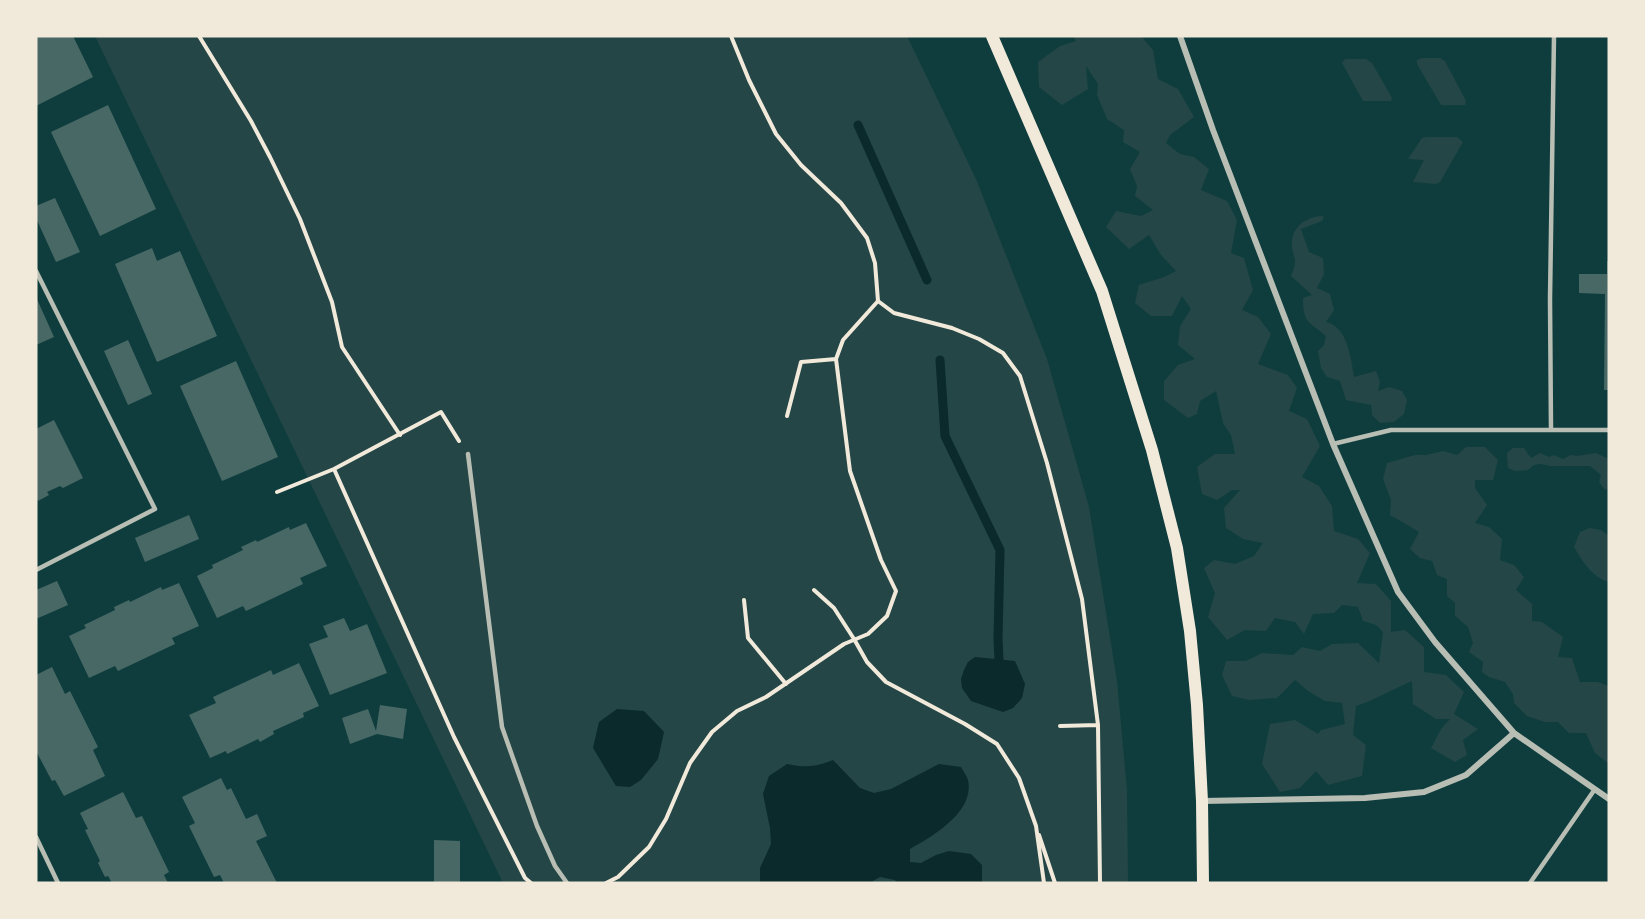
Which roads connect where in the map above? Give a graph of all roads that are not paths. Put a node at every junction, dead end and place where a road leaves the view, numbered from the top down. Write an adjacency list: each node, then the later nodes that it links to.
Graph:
1 (992, 36): 13 (main road)
2 (1180, 36): 7 (street)
3 (1554, 36): 5 (lane)
4 (36, 270): 9 (lane)
5 (1551, 430): 6 (lane); 7 (lane)
6 (1609, 430)
7 (1333, 444): 10 (street)
8 (468, 454): 16 (lane)
9 (36, 570)
10 (1514, 733): 11 (street); 13 (street)
11 (1595, 789): 12 (street); 18 (lane)
12 (1609, 799)
13 (1202, 801): 17 (main road)
14 (36, 837): 15 (lane)
15 (58, 883)
16 (567, 883)
17 (1203, 883)
18 (1530, 883)

